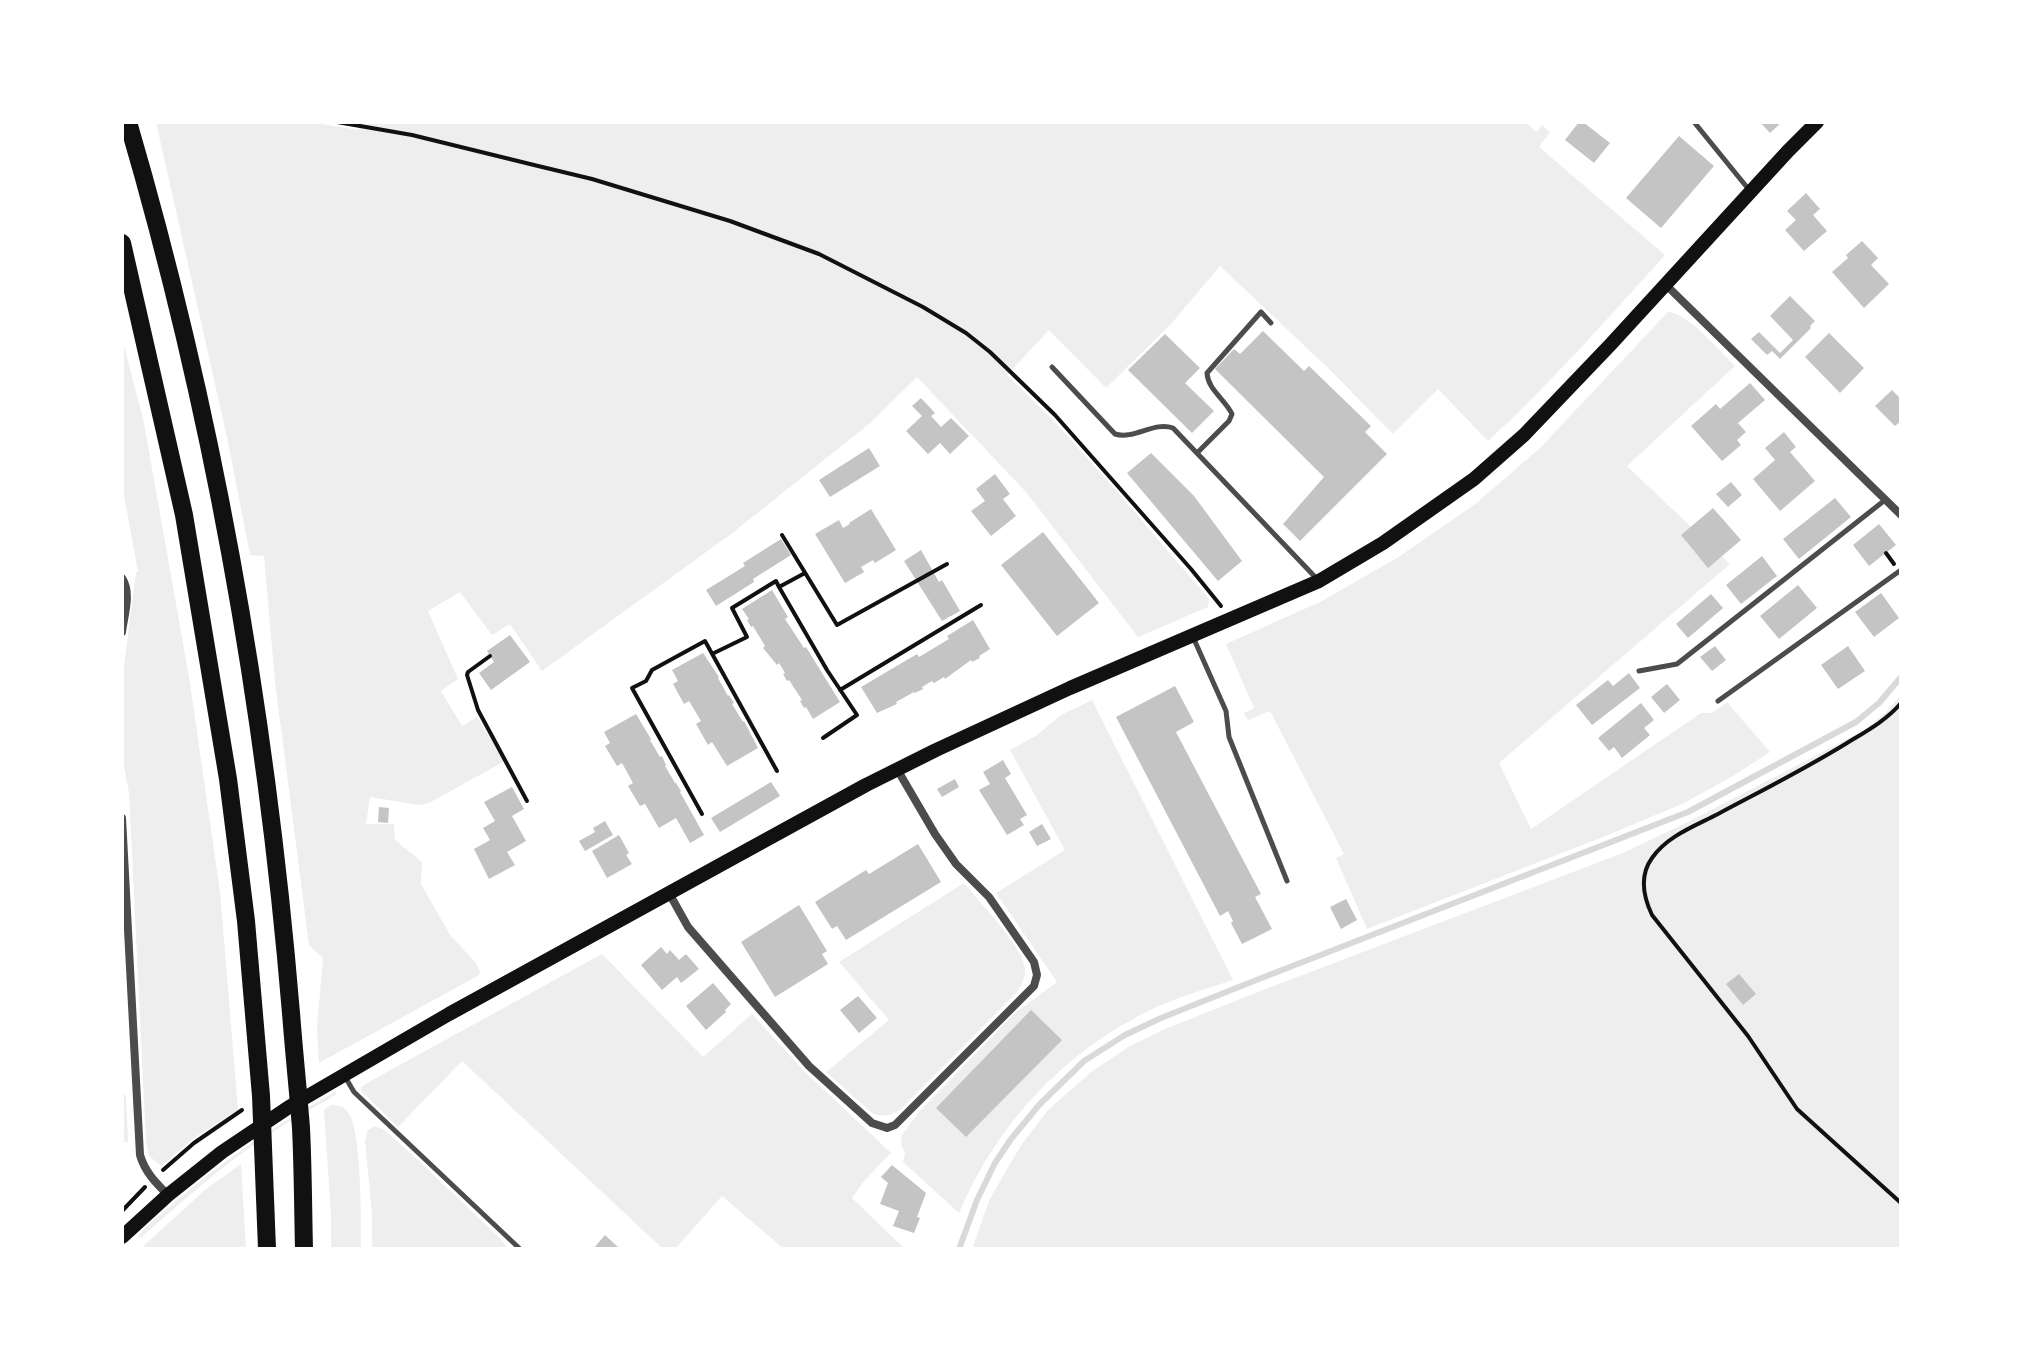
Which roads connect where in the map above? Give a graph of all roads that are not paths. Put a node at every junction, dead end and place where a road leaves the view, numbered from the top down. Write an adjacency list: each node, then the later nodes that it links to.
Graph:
1 (128, 122): 27 (highway)
2 (1694, 122): 4 (lane)
3 (1817, 122): 4 (main road)
4 (1751, 191): 6 (main road)
5 (122, 243): 26 (highway)
6 (1665, 284): 10 (street); 14 (main road)
7 (1271, 323): 9 (lane)
8 (1052, 367): 9 (lane)
9 (1197, 453): 14 (lane)
10 (1885, 500): 11 (street); 17 (lane)
11 (1901, 515)
12 (1901, 570): 18 (lane)
13 (122, 578): 15 (street)
14 (1319, 581): 16 (main road)
15 (122, 632)
16 (1193, 636): 19 (main road); 21 (lane)
17 (1639, 671)
18 (1718, 701)
19 (897, 769): 22 (main road); 22 (street)
20 (122, 818): 24 (street)
21 (1287, 881)
22 (669, 893): 23 (main road)
23 (344, 1074): 24 (main road); 28 (lane)
24 (168, 1195): 25 (main road)
25 (122, 1237)
26 (267, 1249)
27 (304, 1249)
28 (520, 1249)

